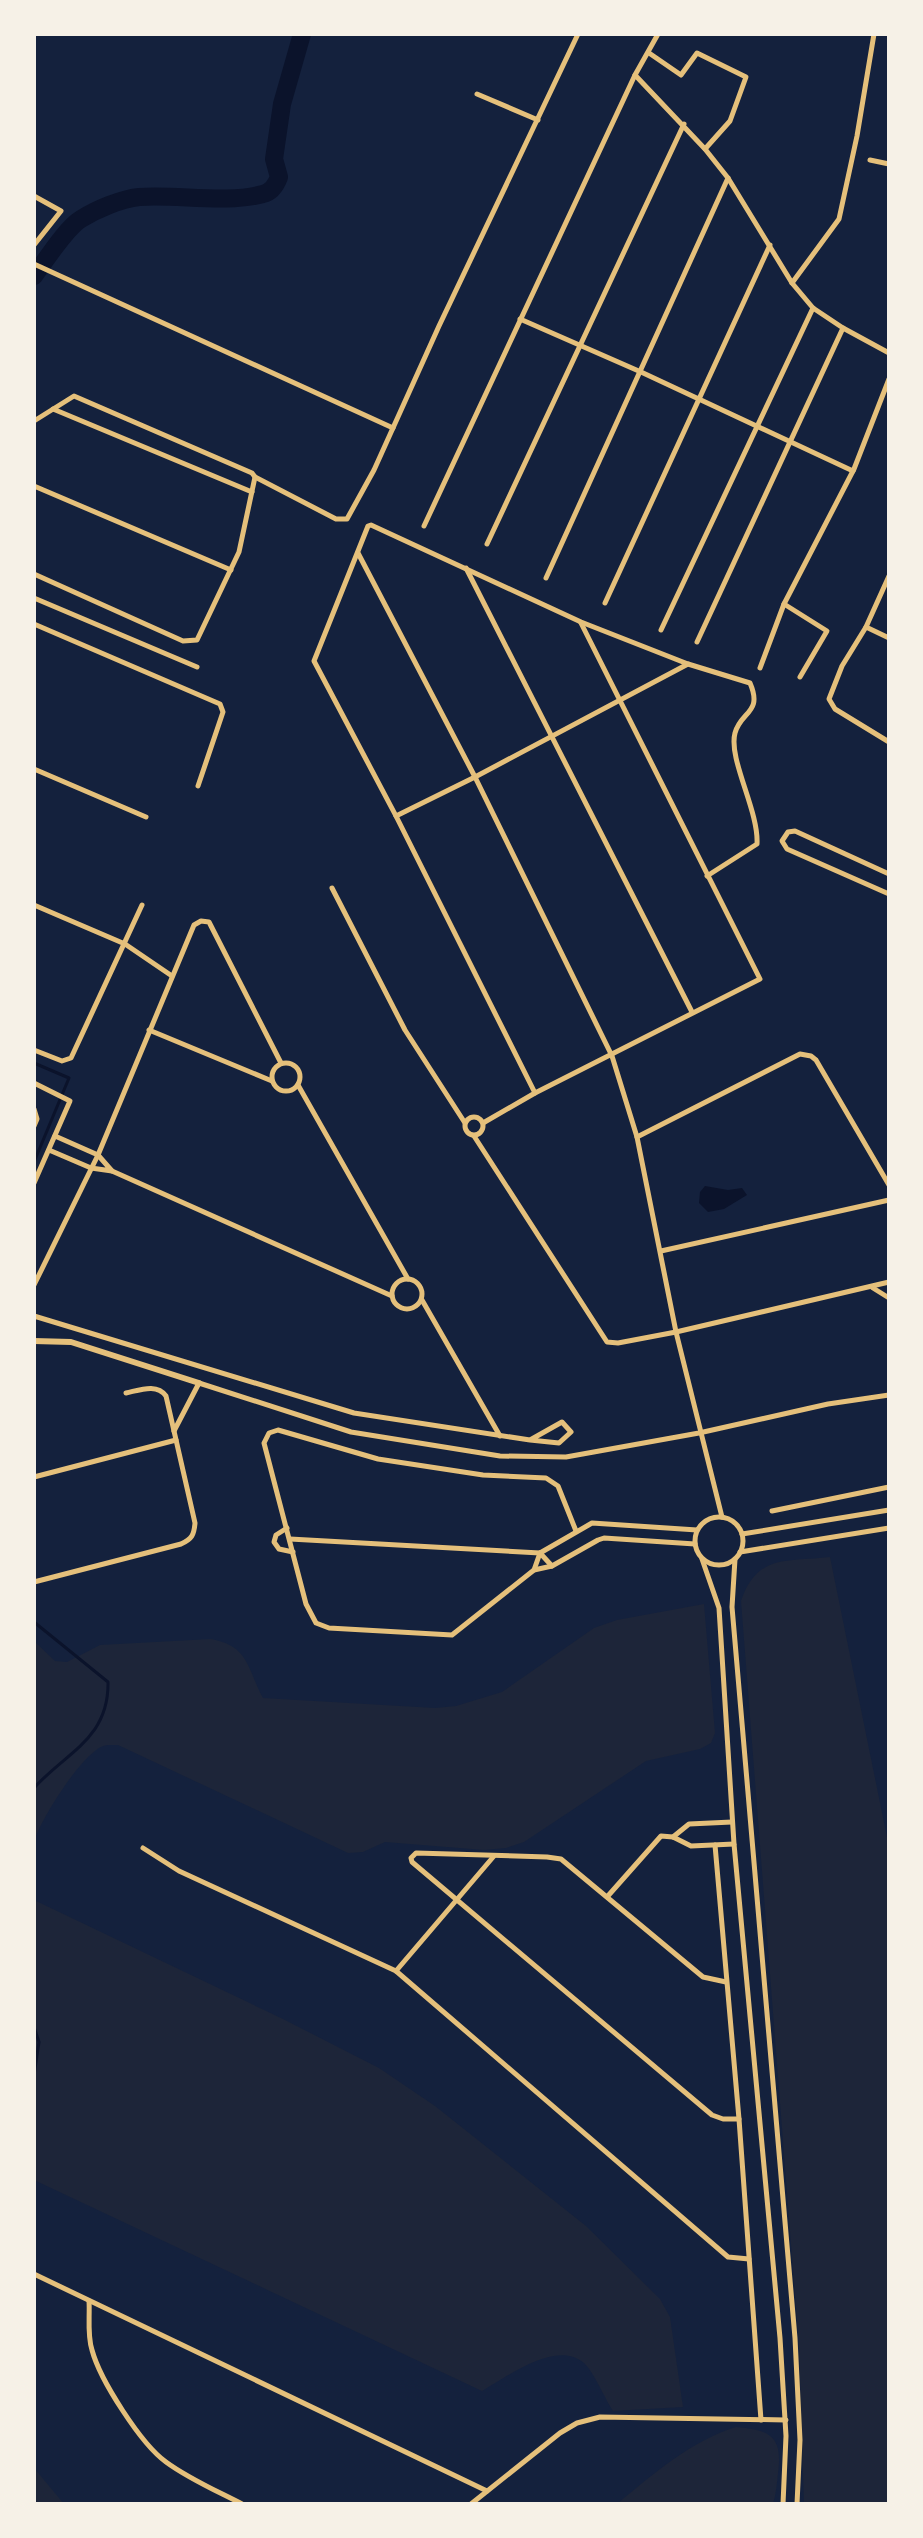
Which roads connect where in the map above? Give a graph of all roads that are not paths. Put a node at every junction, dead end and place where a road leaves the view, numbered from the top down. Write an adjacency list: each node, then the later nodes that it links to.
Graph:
1 (578, 34): 7 (street)
2 (658, 34): 4 (street)
3 (874, 34): 17 (street)
4 (649, 53): 5 (street); 9 (street)
5 (635, 75): 8 (street); 19 (street)
6 (477, 94): 7 (street)
7 (538, 120): 28 (street)
8 (684, 124): 9 (street); 21 (street)
9 (705, 149): 12 (street)
10 (870, 160): 11 (street)
11 (889, 164)
12 (728, 178): 15 (street); 23 (street)
13 (34, 196): 14 (street)
14 (34, 245)
15 (770, 245): 17 (street); 25 (street)
16 (34, 264): 28 (street)
17 (792, 283): 18 (street)
18 (813, 308): 20 (street); 29 (street)
19 (520, 319): 21 (street); 35 (street)
20 (843, 328): 22 (street); 30 (street)
21 (580, 347): 23 (street); 36 (street)
22 (887, 352)
23 (641, 372): 25 (street); 42 (street)
24 (889, 379): 31 (street)
25 (699, 399): 29 (street); 44 (street)
26 (53, 409): 27 (street); 32 (street); 34 (street)
27 (34, 421)
28 (393, 428): 32 (street)
29 (758, 428): 30 (street); 49 (street)
30 (790, 442): 31 (street); 51 (street)
31 (853, 471): 45 (street)
32 (254, 475): 34 (street)
33 (34, 486): 39 (street)
34 (252, 492): 39 (street)
35 (424, 526)
36 (487, 544)
37 (358, 552): 38 (street); 60 (street); 62 (street)
38 (465, 567): 46 (street); 57 (street)
39 (231, 570): 40 (street)
40 (34, 574)
41 (889, 576): 48 (street)
42 (546, 578)
43 (34, 598): 53 (street)
44 (605, 603)
45 (784, 604): 54 (street); 55 (street)
46 (581, 622): 52 (street); 56 (street)
47 (34, 624): 61 (street)
48 (866, 627): 50 (street); 58 (street)
49 (661, 630)
50 (889, 638)
51 (697, 642)
52 (688, 664): 56 (street); 65 (street)
53 (197, 667)
54 (760, 668)
55 (800, 677)
56 (620, 699): 57 (street); 65 (street)
57 (550, 737): 60 (street); 72 (street)
58 (889, 742)
59 (34, 769): 63 (street)
60 (475, 777): 62 (street); 75 (street)
61 (198, 786)
62 (396, 816): 80 (street)
63 (146, 817)
64 (889, 874): 67 (street)
65 (707, 876): 72 (street)
66 (332, 888): 82 (street)
67 (889, 894)
68 (34, 905): 70 (street)
69 (142, 905): 70 (street)
70 (125, 944): 71 (street); 74 (street)
71 (172, 976): 73 (street); 76 (street)
72 (692, 1012): 75 (street)
73 (149, 1030): 77 (street); 89 (street)
74 (34, 1050)
75 (612, 1056): 80 (street); 87 (street)
76 (281, 1063): 77 (street); 79 (street)
77 (272, 1081): 79 (street)
78 (34, 1083): 85 (street)
79 (298, 1085): 96 (street)
80 (535, 1093): 83 (street)
81 (34, 1109): 84 (street)
82 (465, 1123): 83 (street); 86 (street)
83 (483, 1123): 86 (street)
84 (34, 1126)
85 (55, 1136): 88 (street); 89 (street)
86 (474, 1136): 104 (street)
87 (637, 1137): 93 (street); 95 (street)
88 (49, 1150): 90 (street); 92 (street)
89 (98, 1155): 90 (street); 91 (street)
90 (91, 1168): 91 (street); 98 (street)
91 (112, 1171): 100 (street)
92 (34, 1183)
93 (889, 1185)
94 (889, 1200): 95 (street)
95 (661, 1251): 104 (street)
96 (408, 1279): 100 (street); 102 (street)
97 (889, 1282): 99 (street)
98 (34, 1285)
99 (871, 1287): 101 (street); 104 (street)
100 (392, 1296): 102 (street)
101 (889, 1298)
102 (422, 1300): 111 (street)
103 (34, 1316): 111 (street)
104 (676, 1332): 110 (street)
105 (34, 1341): 106 (street)
106 (199, 1383): 109 (street); 110 (street)
107 (126, 1393): 109 (street)
108 (889, 1395): 110 (street)
109 (174, 1431): 112 (street)
110 (699, 1433): 118 (street)
111 (501, 1437): 113 (street)
112 (176, 1440): 114 (street); 133 (street)
113 (530, 1440): 113 (street)
114 (34, 1477)
115 (889, 1487): 117 (street)
116 (889, 1510): 123 (street)
117 (772, 1511)
118 (722, 1517): 121 (street); 123 (street)
119 (287, 1528): 122 (street); 124 (street); 126 (street)
120 (889, 1528): 127 (street)
121 (697, 1530): 122 (street); 125 (street)
122 (576, 1531): 128 (street)
123 (742, 1534): 127 (street)
124 (290, 1539): 126 (street); 128 (street)
125 (695, 1544): 129 (street); 131 (street)
126 (293, 1552): 132 (street)
127 (740, 1552): 130 (street)
128 (540, 1553): 131 (street); 132 (street)
129 (702, 1559): 130 (street); 134 (street)
130 (735, 1559): 149 (street)
131 (552, 1566): 132 (street)
132 (534, 1570)
133 (34, 1582)
134 (732, 1822): 135 (street); 136 (street)
135 (673, 1837): 137 (street); 140 (street)
136 (734, 1844): 137 (street); 148 (street)
137 (715, 1845): 143 (street)
138 (143, 1848): 142 (street)
139 (495, 1855): 140 (street); 141 (street); 141 (street)
140 (607, 1897): 143 (street)
141 (458, 1898): 142 (street); 144 (street)
142 (396, 1971): 145 (street)
143 (726, 1982): 144 (street)
144 (739, 2119): 145 (street)
145 (749, 2259): 150 (street)
146 (35, 2275): 147 (street)
147 (89, 2301): 152 (street); 153 (street)
148 (780, 2338): 149 (street); 151 (street)
149 (795, 2338): 156 (street)
150 (761, 2420): 151 (street); 152 (street)
151 (786, 2420): 155 (street)
152 (487, 2491): 154 (street)
153 (242, 2504)
154 (471, 2504)
155 (783, 2504)
156 (797, 2504)

